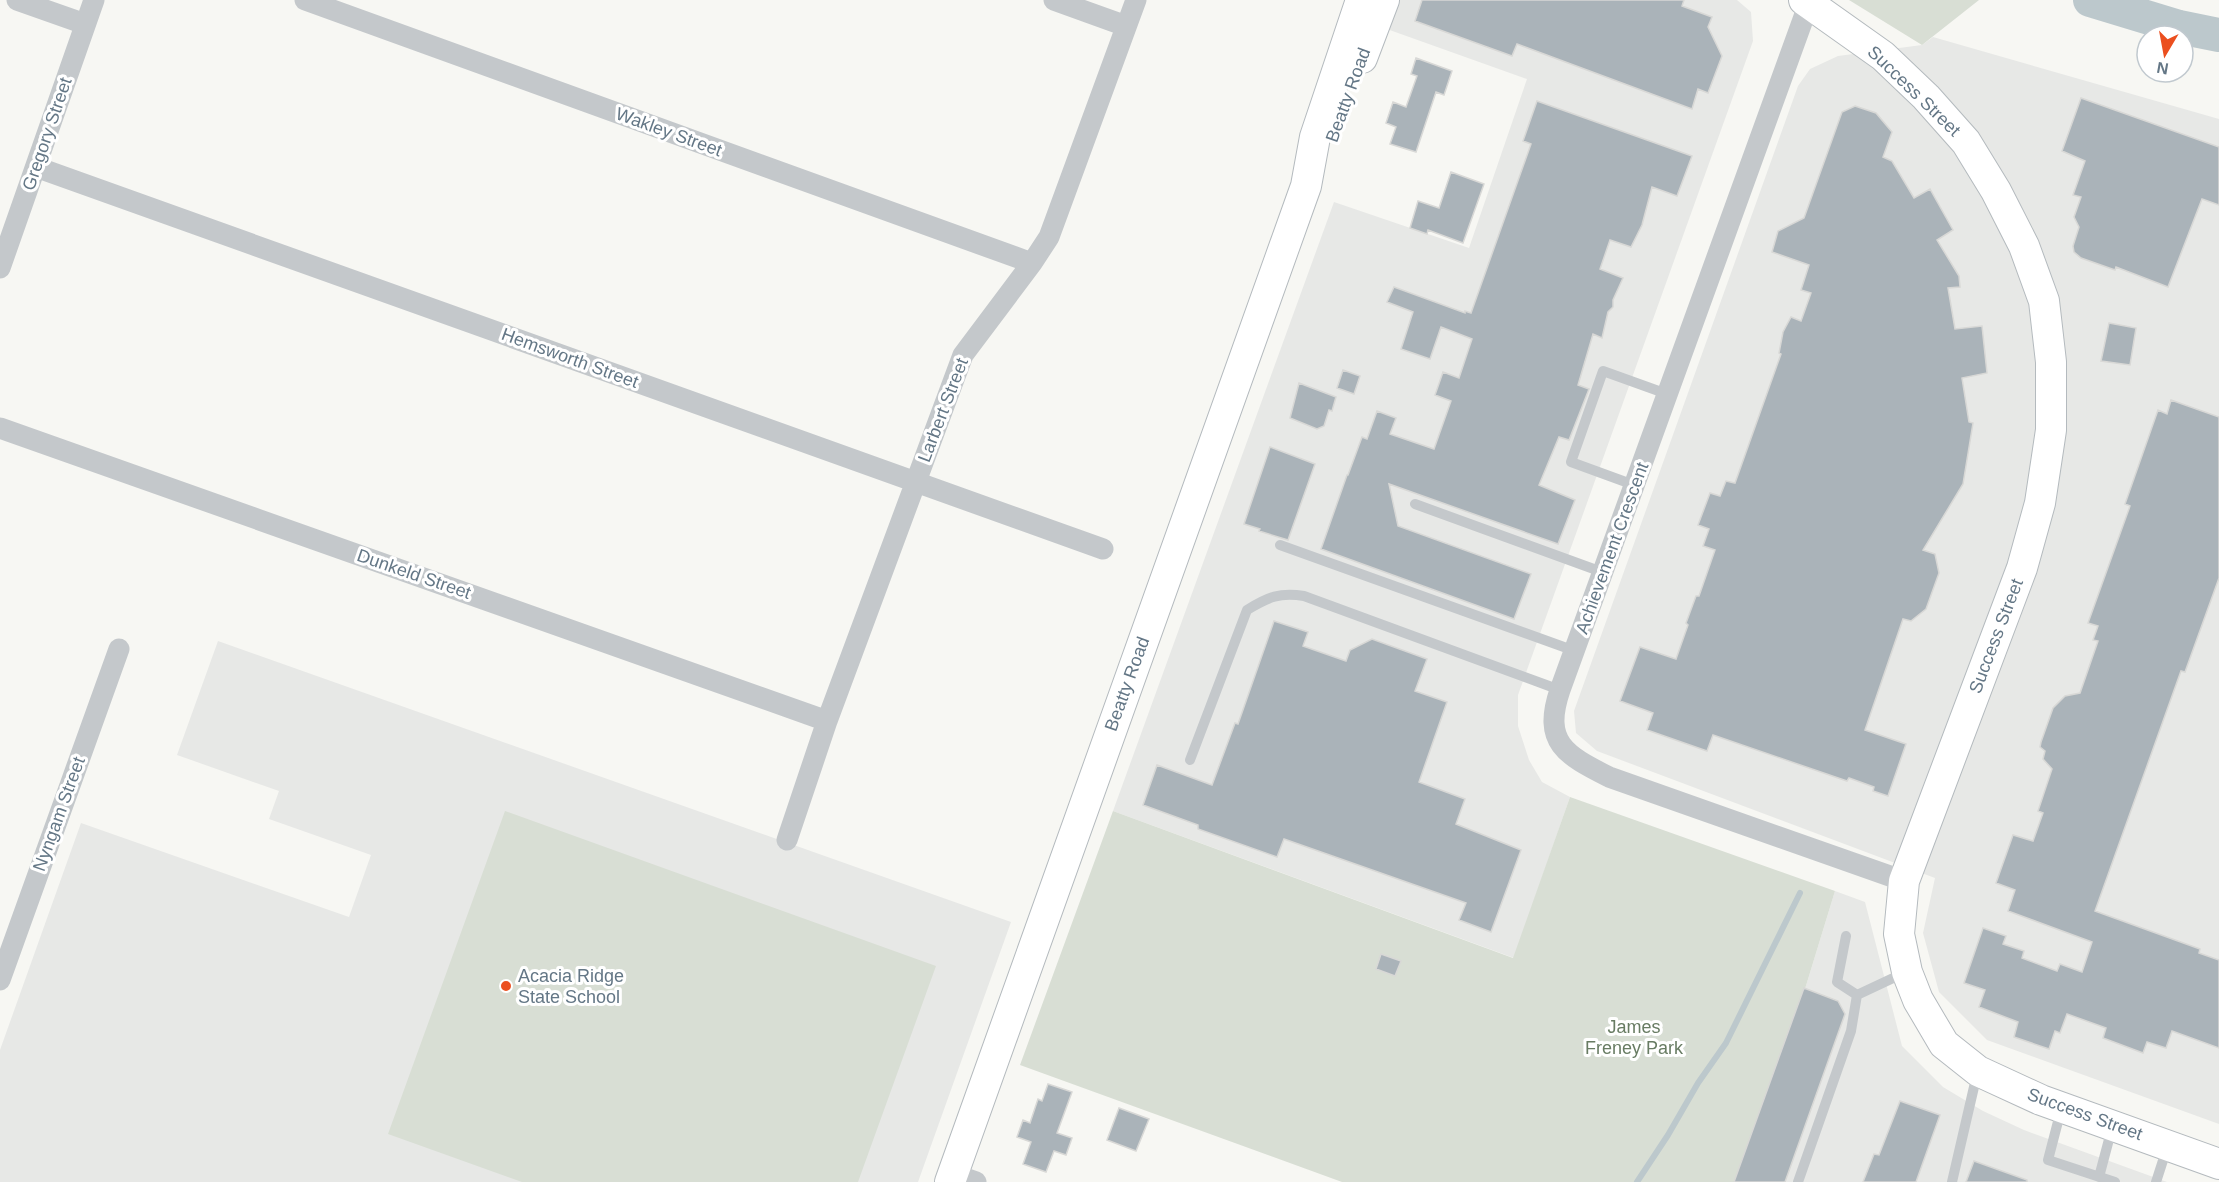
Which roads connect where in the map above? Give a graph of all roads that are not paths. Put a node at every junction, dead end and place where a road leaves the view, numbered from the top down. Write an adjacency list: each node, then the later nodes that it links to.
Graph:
1 (17, 0): 9 (street)
2 (94, 0): 9 (street, Gregory Street)
3 (305, 0): 13 (street, Wakley Street)
4 (1054, 0): 10 (street)
5 (1136, 0): 10 (street, Larbert Street)
6 (1361, 0): 12 (street, Beatty Road)
7 (1384, 0): 12 (street, Beatty Road)
8 (1806, 2): 15 (street, Achievement Crescent); 29 (street, Success Street)
9 (85, 24): 11 (street, Gregory Street)
10 (1126, 26): 13 (street, Larbert Street)
11 (36, 167): 14 (street, Gregory Street); 17 (street, Hemsworth Street)
12 (1306, 186): 40 (street, Beatty Road)
13 (1032, 263): 17 (street, Larbert Street)
14 (0, 268)
15 (1667, 394): 18 (street, Achievement Crescent); 18 (lane)
16 (0, 428): 26 (street, Dunkeld Street)
17 (916, 482): 21 (street, Hemsworth Street); 26 (street, Larbert Street)
18 (1634, 485): 22 (street, Achievement Crescent)
19 (1415, 504): 22 (lane)
20 (1280, 545): 24 (lane)
21 (1103, 549)
22 (1602, 572): 24 (street, Achievement Crescent)
23 (119, 649): 32 (street, Nyngam Street)
24 (1575, 651): 25 (street, Achievement Crescent)
25 (1560, 690): 27 (lane); 29 (street, Achievement Crescent)
26 (827, 721): 28 (street, Larbert Street)
27 (1190, 760)
28 (787, 840)
29 (1904, 881): 31 (street, Success Street)
30 (1846, 936): 33 (lane)
31 (1907, 972): 33 (lane); 34 (street, Success Street)
32 (0, 980)
33 (1857, 995): 41 (lane)
34 (1978, 1071): 35 (street, Success Street); 42 (lane)
35 (2062, 1107): 36 (street, Success Street); 39 (lane)
36 (2113, 1125): 37 (street, Success Street); 39 (lane)
37 (2168, 1145): 38 (street, Success Street); 44 (lane)
38 (2218, 1170)
39 (2099, 1177): 43 (lane)
40 (960, 1179)
41 (1798, 1182)
42 (1952, 1182)
43 (2115, 1182)
44 (2156, 1182)

